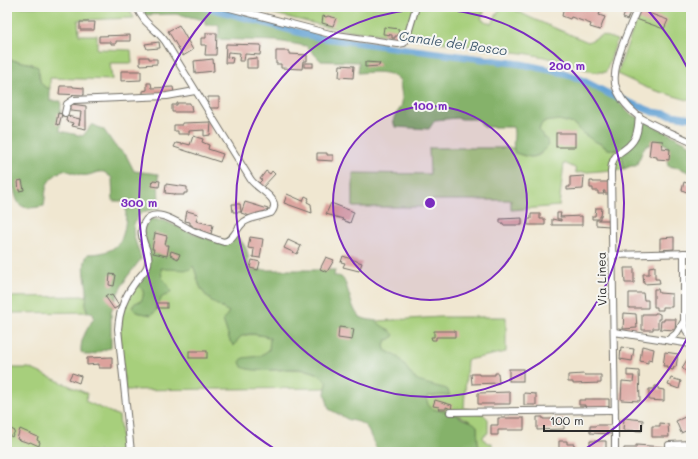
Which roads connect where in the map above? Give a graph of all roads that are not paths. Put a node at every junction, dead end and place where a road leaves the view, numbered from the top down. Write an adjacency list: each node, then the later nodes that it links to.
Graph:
1 (137, 7): 5 (street)
2 (226, 7): 3 (street)
3 (416, 7)
4 (638, 7): 7 (street)
5 (195, 91): 6 (street); 21 (street)
6 (65, 113)
7 (639, 116): 8 (street); 11 (street, Via Linea)
8 (691, 142)
9 (684, 253): 10 (street); 11 (street); 12 (street)
10 (691, 253)
11 (612, 255): 13 (street, Via Linea)
12 (684, 321): 14 (street); 15 (street)
13 (614, 332): 15 (street); 17 (street, Via Linea)
14 (691, 338)
15 (668, 340): 16 (street)
16 (691, 344)
17 (615, 410): 18 (street); 22 (street, Via Linea)
18 (450, 412)
19 (691, 444): 20 (street)
20 (669, 445)
21 (131, 452)
22 (615, 452)

